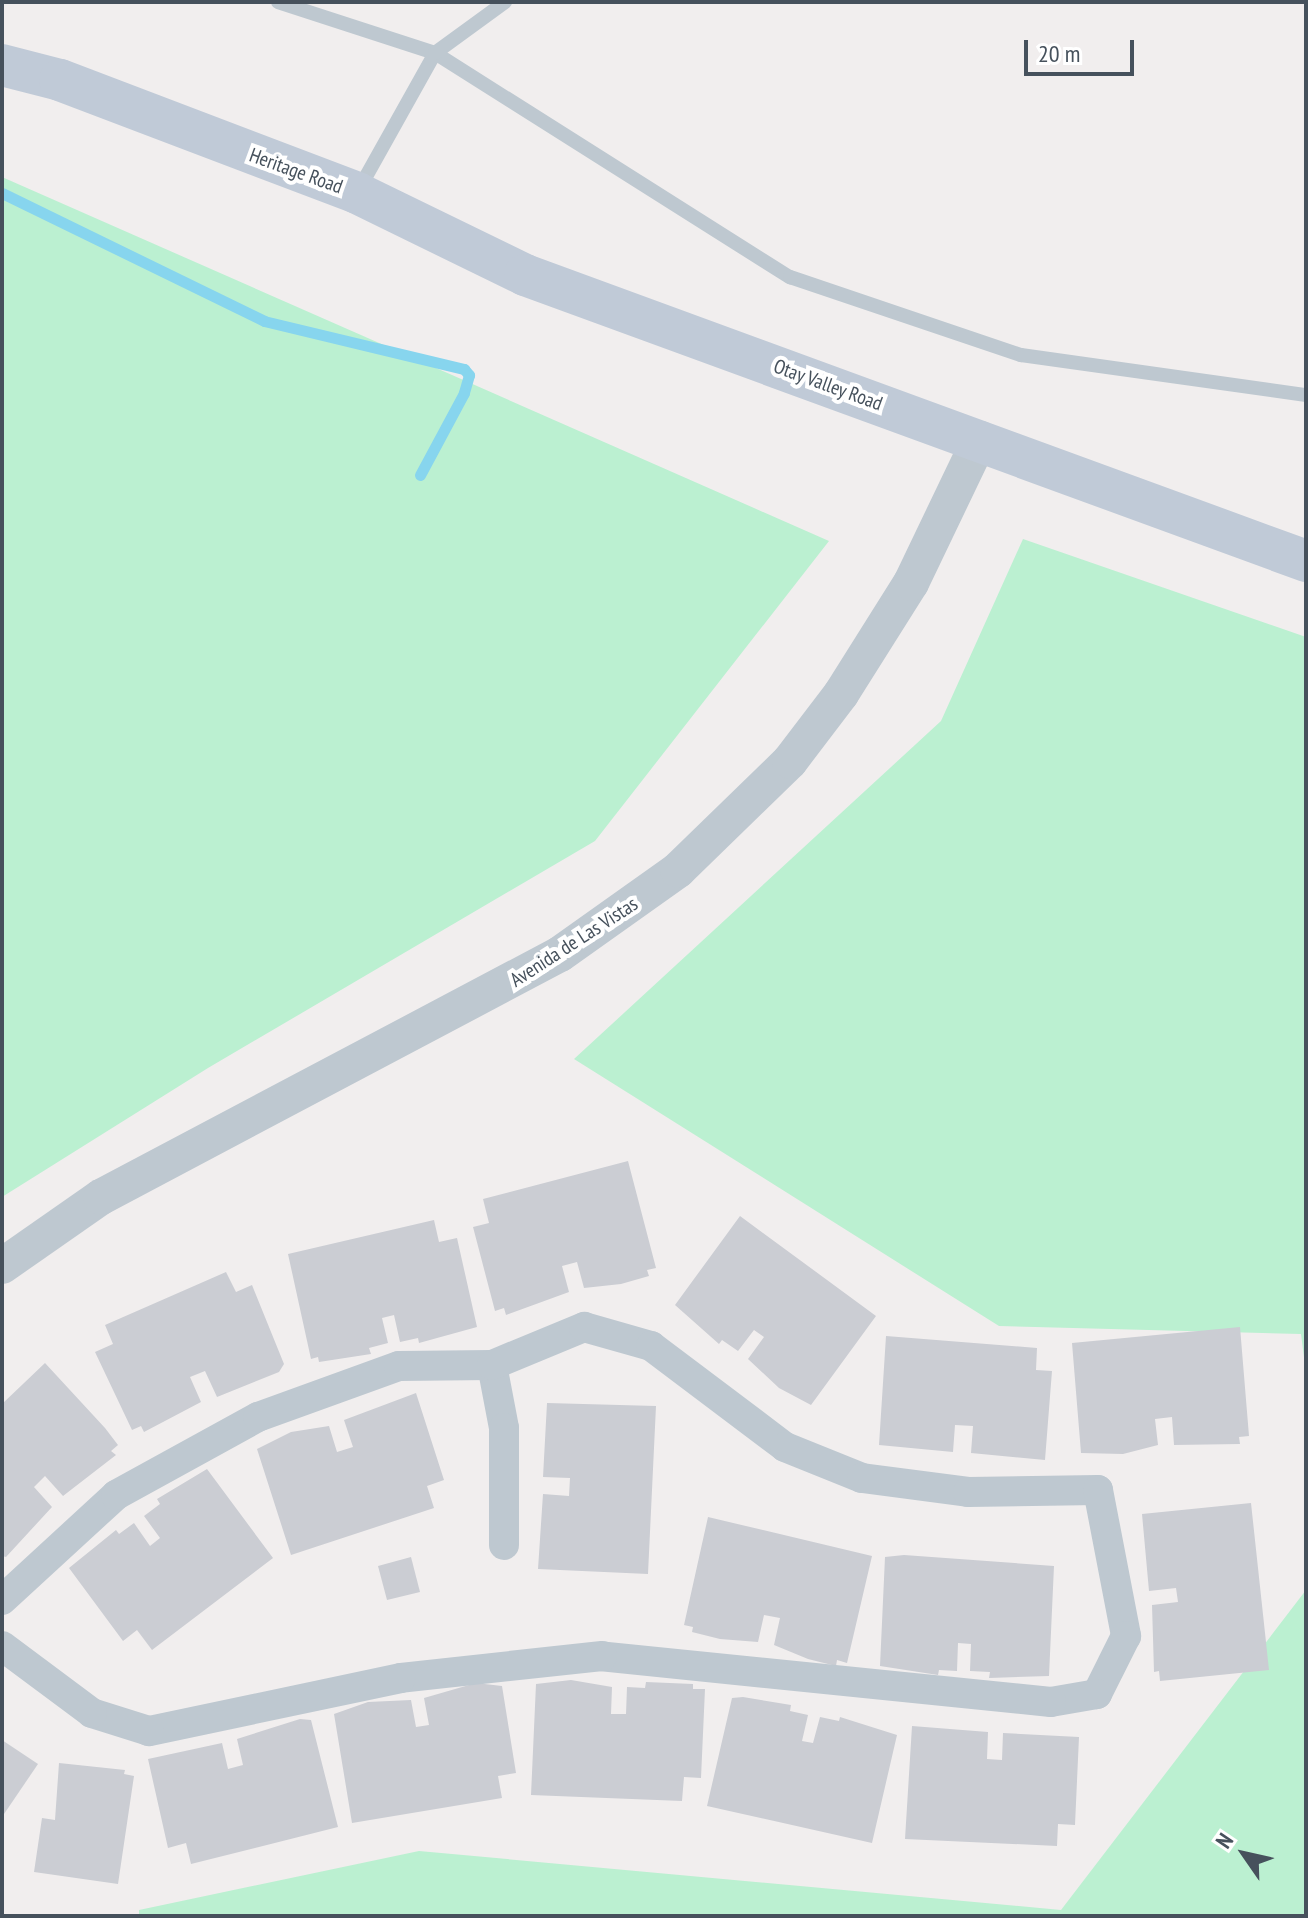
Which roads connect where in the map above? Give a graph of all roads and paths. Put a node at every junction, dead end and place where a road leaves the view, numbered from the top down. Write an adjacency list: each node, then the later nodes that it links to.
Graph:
1 (278, 2): 3 (lane)
2 (505, 2): 3 (lane, Heritage Road)
3 (435, 53): 5 (lane, Heritage Road); 6 (lane)
4 (2, 65): 5 (main road, Heritage Road)
5 (357, 193): 7 (main road, Otay Valley Road)
6 (1306, 395)
7 (980, 439): 8 (main road, Otay Valley Road); 9 (street, Avenida de Las Vistas)
8 (1306, 561)
9 (2, 1266)
10 (492, 1365): 11 (street); 12 (street); 13 (street)
11 (504, 1545)
12 (2, 1600)
13 (2, 1646)

